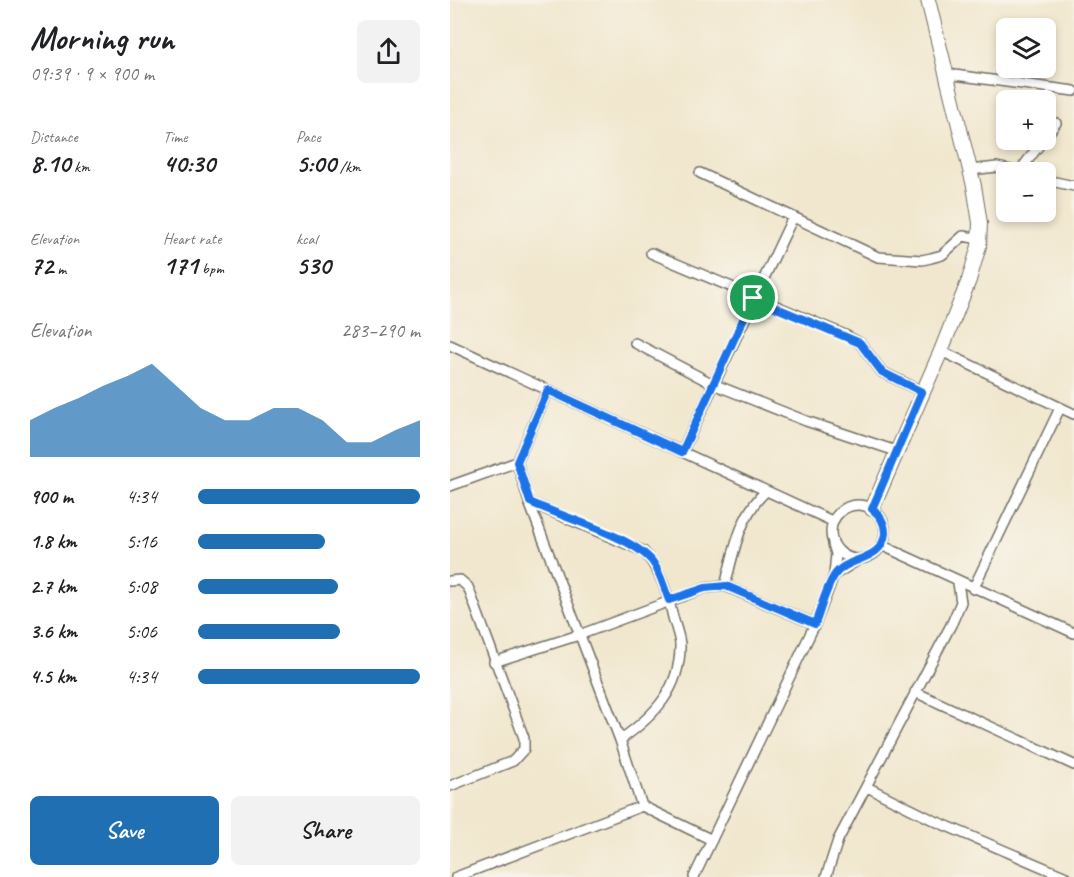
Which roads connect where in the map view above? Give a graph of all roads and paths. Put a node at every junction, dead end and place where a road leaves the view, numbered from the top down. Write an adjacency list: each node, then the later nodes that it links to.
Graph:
1 (928, 0): 2 (street)
2 (946, 74): 3 (street); 5 (street)
3 (1074, 91)
4 (996, 169): 5 (street)
5 (970, 170): 10 (street)
6 (700, 173): 9 (street)
7 (1056, 182): 8 (street)
8 (1074, 186)
9 (793, 217): 10 (street); 12 (street)
10 (980, 239): 15 (street)
11 (651, 253): 12 (street)
12 (753, 298): 16 (street); 18 (street)
13 (635, 343): 16 (street)
14 (450, 345): 17 (street)
15 (941, 351): 18 (street); 19 (street)
16 (713, 384): 21 (street); 22 (street)
17 (548, 390): 22 (street); 23 (street)
18 (922, 392): 21 (street)
19 (1060, 408): 20 (street); 36 (street)
20 (1074, 414)
21 (896, 451): 27 (street)
22 (682, 452): 25 (street)
23 (517, 462): 24 (street); 26 (street)
24 (450, 486)
25 (766, 491): 28 (street); 35 (street)
26 (530, 502): 37 (street); 41 (street)
27 (872, 509): 28 (street); 30 (street)
28 (832, 521): 29 (street)
29 (833, 544): 31 (street); 32 (street)
30 (881, 545): 31 (street); 34 (street)
31 (862, 558): 32 (street)
32 (834, 575): 39 (street)
33 (450, 581): 42 (street)
34 (958, 583): 36 (street); 38 (street)
35 (726, 586): 37 (street); 39 (street)
36 (974, 590): 38 (street); 40 (street)
37 (669, 600): 41 (street); 44 (street)
38 (962, 602): 43 (street)
39 (815, 624): 49 (street)
40 (1073, 632)
41 (579, 635): 42 (street); 44 (street)
42 (494, 662): 46 (street)
43 (915, 692): 45 (street); 47 (street)
44 (620, 740): 48 (street)
45 (1074, 765)
46 (450, 786)
47 (867, 787): 52 (street); 53 (street)
48 (642, 806): 49 (street); 50 (street)
49 (712, 840): 51 (street)
50 (456, 877)
51 (694, 877)
52 (826, 877)
53 (1066, 877)

